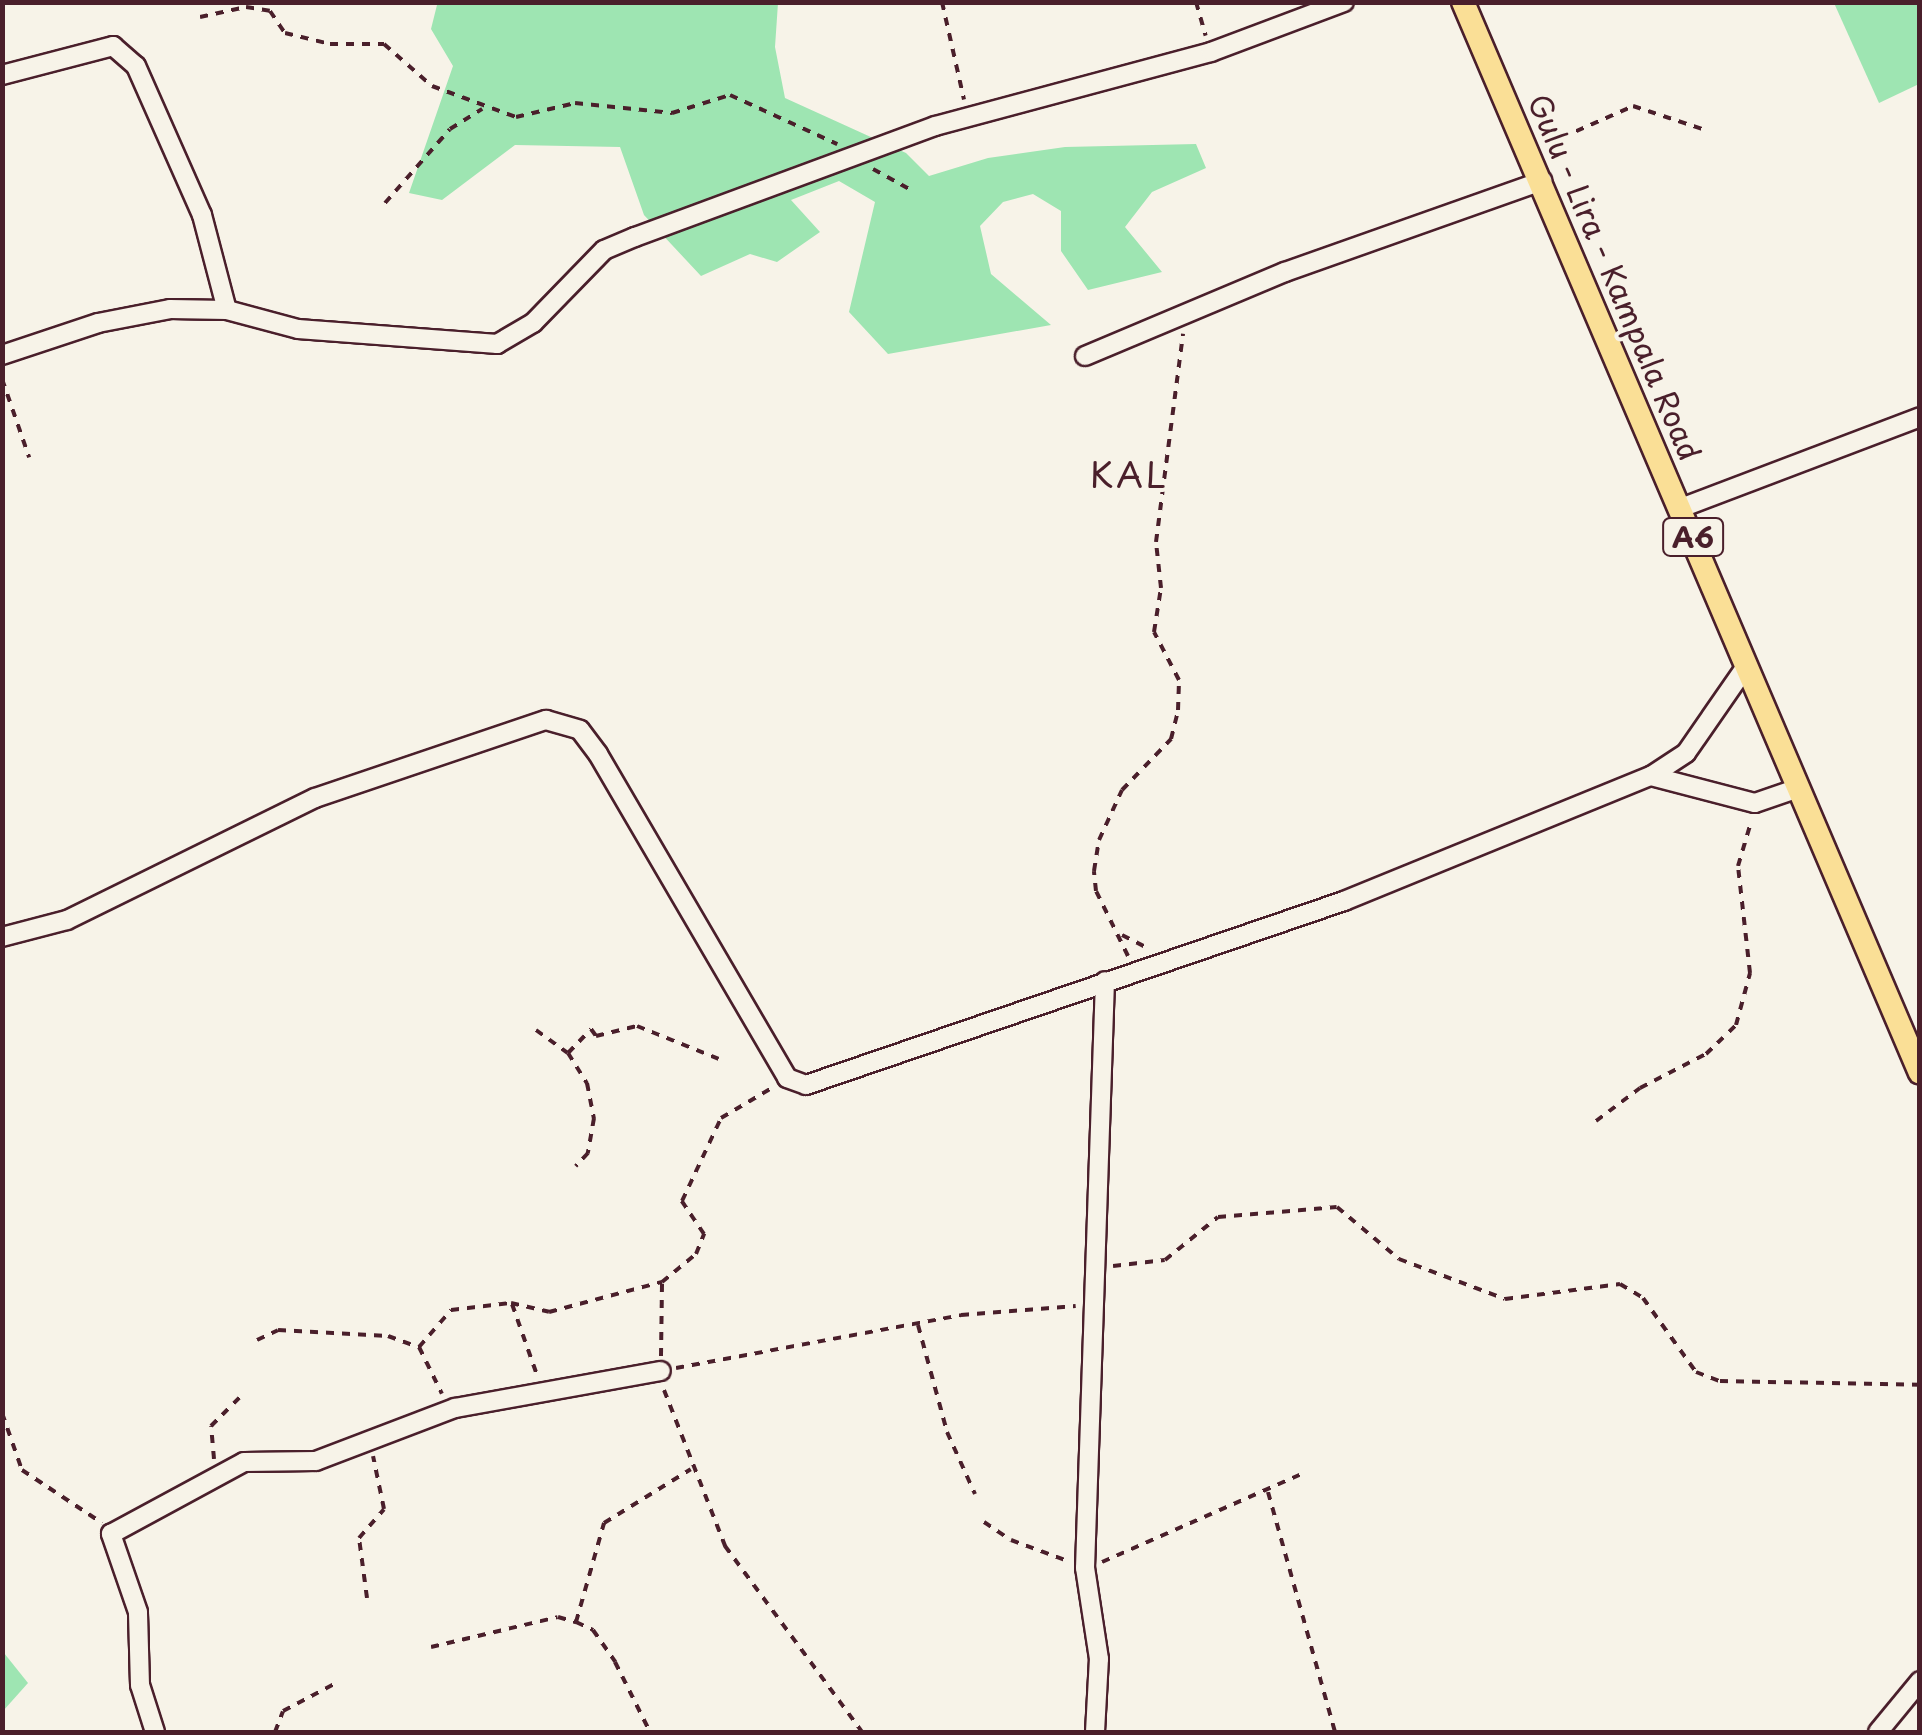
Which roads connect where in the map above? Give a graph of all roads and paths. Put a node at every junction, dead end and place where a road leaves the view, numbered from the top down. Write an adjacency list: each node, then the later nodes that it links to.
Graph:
1 (268, 2): 6 (path)
2 (942, 2): 11 (path)
3 (1196, 2): 8 (path)
4 (1344, 2): 8 (street)
5 (1471, 4): 13 (main road, Gulu - Lira - Kampala Road / A6)
6 (270, 11): 7 (path); 10 (path)
7 (200, 17)
8 (1211, 52): 11 (street)
9 (2, 75): 18 (street)
10 (482, 109): 14 (path); 17 (path)
11 (969, 116): 14 (street)
12 (1708, 131): 13 (path)
13 (1529, 150): 15 (main road, Gulu - Lira - Kampala Road / A6)
14 (855, 158): 16 (path); 18 (street)
15 (1542, 181): 19 (street); 25 (main road, Gulu - Lira - Kampala Road / A6)
16 (913, 192)
17 (386, 203)
18 (227, 310): 20 (street)
19 (1185, 317): 21 (street); 30 (path)
20 (2, 355)
21 (1085, 356)
22 (2, 379): 24 (path)
23 (1920, 417): 25 (street)
24 (29, 457)
25 (1681, 508): 26 (main road, Gulu - Lira - Kampala Road / A6)
26 (1748, 665): 27 (street); 28 (main road, Gulu - Lira - Kampala Road / A6)
27 (1651, 776): 29 (street); 32 (street)
28 (1796, 789): 29 (street); 38 (main road, Gulu - Lira - Kampala Road / A6)
29 (1755, 803): 40 (path)
30 (1122, 935): 32 (path); 33 (path)
31 (2, 938): 39 (street)
32 (1165, 960): 33 (street)
33 (1131, 971): 34 (street)
34 (1105, 981): 39 (street); 42 (street)
35 (536, 1030): 36 (path)
36 (568, 1053): 37 (path); 41 (path)
37 (719, 1059)
38 (1920, 1074)
39 (787, 1078): 43 (path)
40 (1596, 1121)
41 (576, 1166)
42 (1094, 1266): 45 (street); 50 (path)
43 (662, 1282): 44 (path); 49 (path)
44 (512, 1303): 48 (path); 51 (path)
45 (1094, 1306): 46 (path); 63 (street)
46 (918, 1325): 49 (path); 60 (path)
47 (257, 1340): 48 (path)
48 (419, 1347): 53 (path)
49 (661, 1371): 51 (street); 56 (path)
50 (1920, 1385)
51 (538, 1394): 53 (street)
52 (242, 1395): 58 (path)
53 (456, 1408): 55 (street)
54 (2, 1413): 62 (path)
55 (370, 1442): 58 (street); 64 (path)
56 (691, 1469): 65 (path); 72 (path)
57 (1306, 1472): 59 (path)
58 (218, 1473): 62 (street)
59 (1268, 1492): 63 (path); 74 (path)
60 (976, 1494)
61 (984, 1522): 63 (path)
62 (111, 1534): 69 (street)
63 (1085, 1568): 73 (street)
64 (367, 1598)
65 (576, 1622): 66 (path); 71 (path)
66 (431, 1647)
67 (1920, 1681): 75 (street)
68 (336, 1684): 70 (path)
69 (154, 1732)
70 (275, 1732)
71 (650, 1732)
72 (862, 1732)
73 (1095, 1732)
74 (1335, 1732)
75 (1878, 1732)

